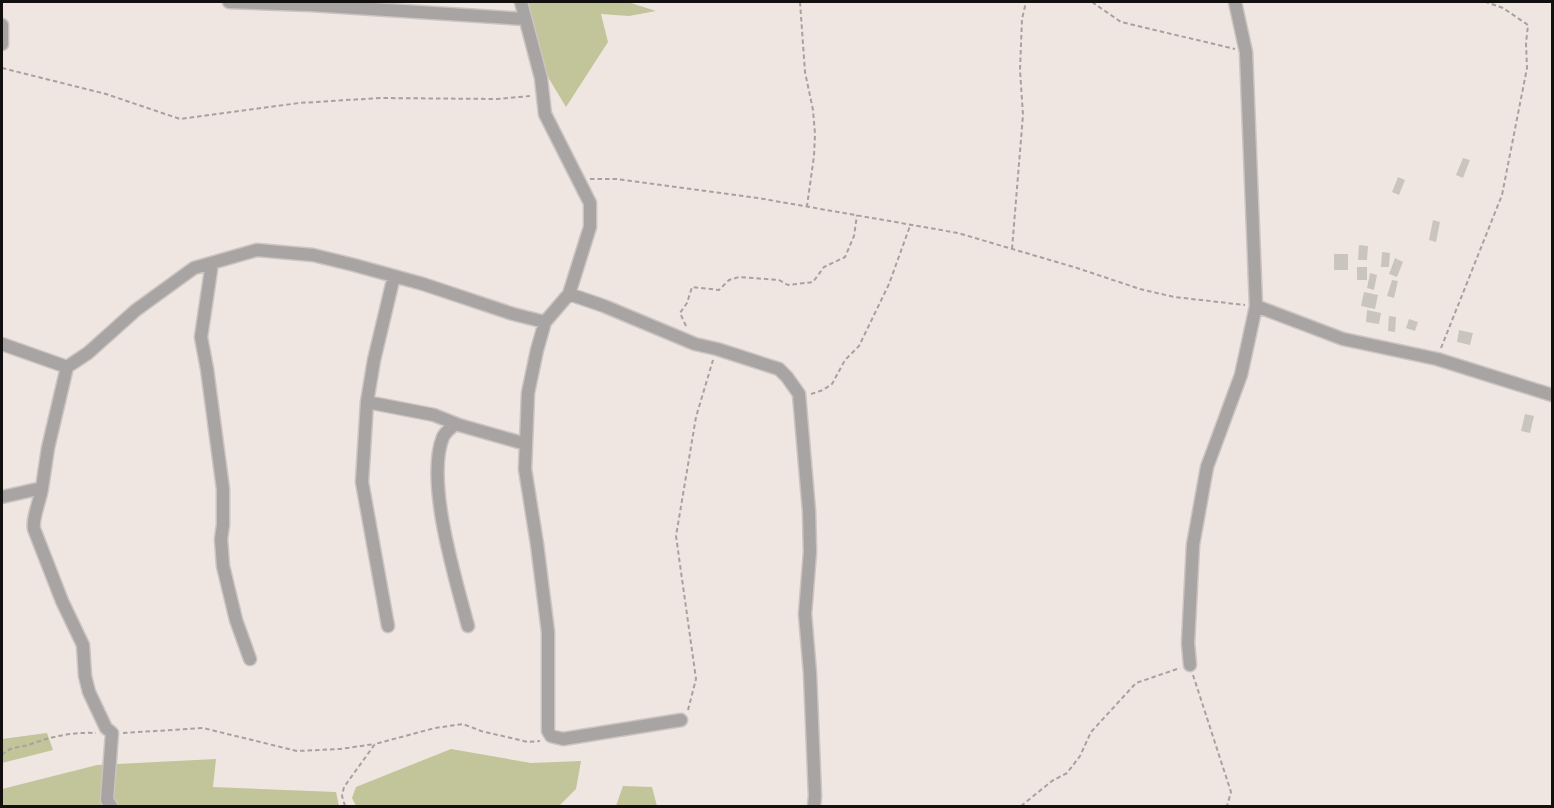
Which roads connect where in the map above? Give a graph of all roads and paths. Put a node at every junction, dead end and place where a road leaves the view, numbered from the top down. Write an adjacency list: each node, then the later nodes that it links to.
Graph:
1 (229, 2): 8 (street)
2 (521, 2): 9 (street)
3 (800, 2): 16 (path)
4 (1026, 2): 19 (path)
5 (1092, 2): 12 (path)
6 (1235, 2): 12 (street)
7 (1486, 2): 28 (path)
8 (311, 3): 9 (street)
9 (525, 20): 14 (street)
10 (2, 25): 11 (street)
11 (2, 44)
12 (1246, 52): 23 (street)
13 (2, 68): 14 (path)
14 (543, 94): 15 (street)
15 (578, 179): 16 (path); 22 (street)
16 (807, 206): 17 (path)
17 (857, 214): 18 (path); 26 (path)
18 (910, 226): 19 (path); 30 (path)
19 (1012, 249): 23 (path)
20 (212, 263): 21 (street); 29 (street); 39 (street)
21 (394, 276): 24 (street); 32 (street)
22 (569, 294): 24 (street); 26 (street)
23 (1256, 306): 28 (street); 40 (street)
24 (545, 322): 34 (street)
25 (2, 344): 29 (street)
26 (695, 344): 27 (street)
27 (717, 349): 30 (street); 41 (path)
28 (1437, 359): 31 (street)
29 (67, 367): 35 (street)
30 (799, 394): 48 (street)
31 (1552, 394)
32 (367, 402): 33 (street); 37 (street)
33 (456, 424): 34 (street); 38 (street)
34 (526, 444): 43 (street)
35 (42, 488): 36 (street); 42 (street)
36 (2, 497)
37 (388, 626)
38 (468, 626)
39 (250, 659)
40 (1190, 665): 49 (path); 50 (path)
41 (681, 720): 43 (street)
42 (112, 733): 44 (path); 45 (path); 46 (street)
43 (557, 738): 44 (path)
44 (375, 744): 47 (path)
45 (2, 755)
46 (111, 807)
47 (345, 807)
48 (814, 807)
49 (1021, 807)
50 (1227, 807)

